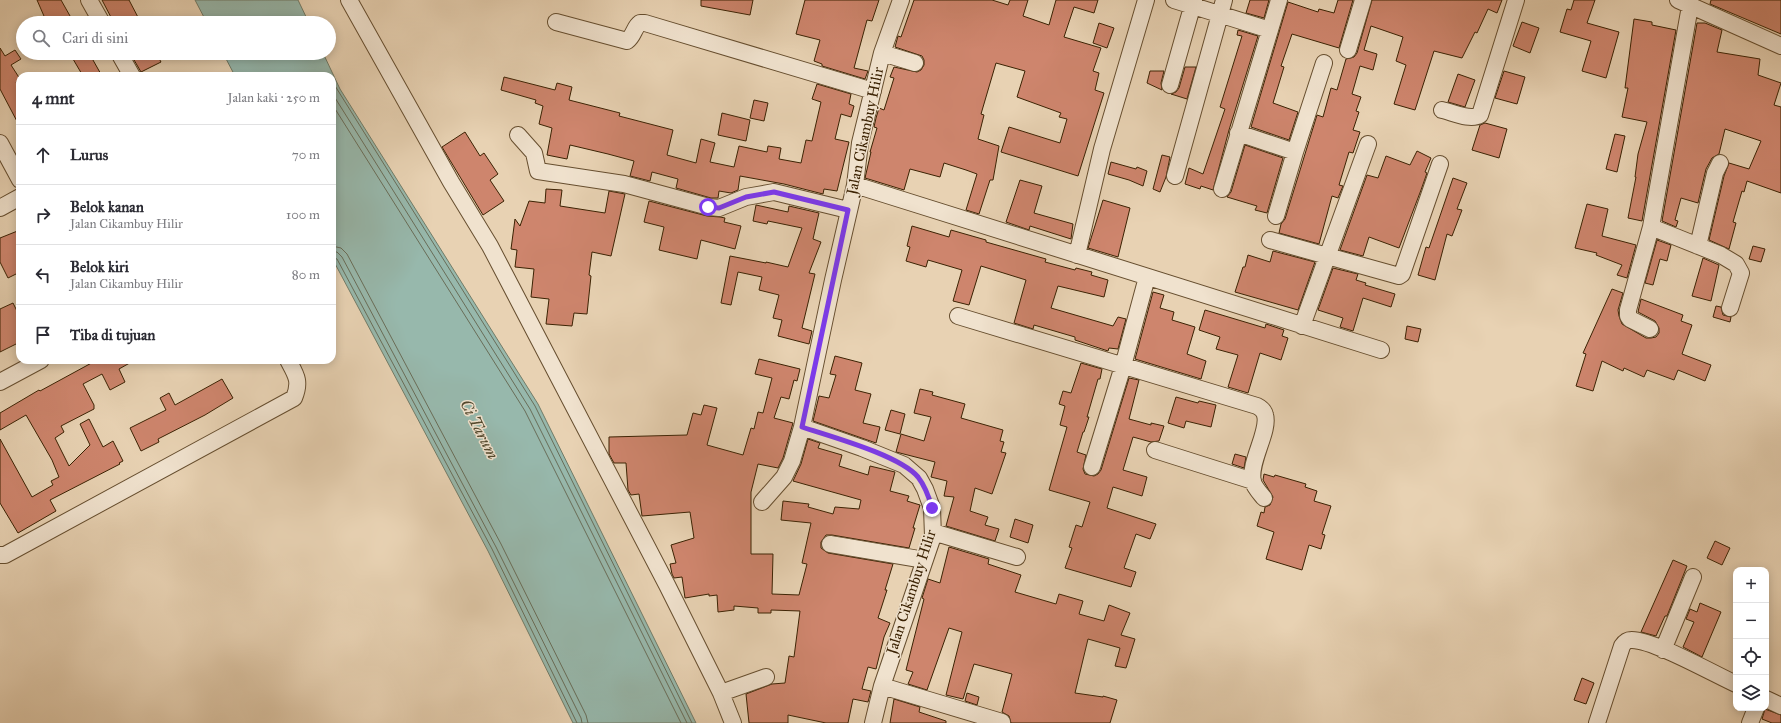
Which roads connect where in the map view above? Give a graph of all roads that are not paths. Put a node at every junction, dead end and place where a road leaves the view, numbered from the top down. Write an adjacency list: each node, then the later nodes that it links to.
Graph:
1 (89, 0): 12 (street)
2 (349, 0): 71 (street)
3 (901, 0): 17 (street, Jalan Cikambuy Hilir)
4 (1146, 0): 43 (street)
5 (1174, 0): 9 (street)
6 (1279, 0): 14 (street)
7 (1363, 0): 16 (street)
8 (1516, 0): 24 (street)
9 (1193, 3): 11 (street); 22 (street)
10 (1684, 3): 15 (street); 40 (street)
11 (1222, 7): 14 (street); 33 (street)
12 (98, 16)
13 (556, 22): 23 (street)
14 (1270, 30): 25 (street)
15 (1781, 46)
16 (1348, 50)
17 (882, 54): 19 (street); 23 (street, Jalan Cikambuy Hilir)
18 (123, 60): 21 (street)
19 (915, 62)
20 (1324, 63): 29 (street)
21 (130, 72)
22 (1170, 85)
23 (873, 92): 34 (street, Jalan Cikambuy Hilir)
24 (1442, 110)
25 (1238, 133): 29 (street); 35 (street)
26 (518, 135): 38 (street)
27 (0, 143): 32 (street)
28 (1368, 144): 44 (street)
29 (1295, 152): 39 (street)
30 (1440, 164): 44 (street)
31 (1720, 164): 42 (street)
32 (16, 173)
33 (1175, 176)
34 (855, 185): 38 (street, Jalan Cikambuy Hilir); 43 (street)
35 (1222, 189)
36 (16, 199): 37 (street)
37 (0, 208)
38 (848, 210): 55 (street, Jalan Cikambuy Hilir)
39 (1276, 216)
40 (1651, 227): 42 (street); 49 (street)
41 (1270, 240): 44 (street)
42 (1698, 246): 46 (street)
43 (1077, 255): 45 (street)
44 (1328, 257): 48 (street)
45 (1147, 277): 48 (street); 53 (street)
46 (1730, 308)
47 (958, 316): 53 (street)
48 (1302, 326): 50 (street)
49 (1650, 329)
50 (1381, 350)
51 (34, 364): 54 (street)
52 (290, 364): 63 (street)
53 (1123, 366): 57 (street); 58 (street)
54 (0, 382)
55 (802, 427): 60 (street); 61 (street, Jalan Cikambuy Hilir)
56 (1155, 450): 58 (street)
57 (1092, 467)
58 (1253, 481): 59 (street)
59 (1264, 498)
60 (762, 502)
61 (933, 532): 64 (street); 65 (street, Jalan Cikambuy Hilir)
62 (830, 544): 65 (street)
63 (0, 555)
64 (1018, 557)
65 (925, 560): 70 (street, Jalan Cikambuy Hilir)
66 (1693, 577): 67 (street)
67 (1663, 650): 69 (street); 76 (street)
68 (766, 677): 71 (street)
69 (1733, 683)
70 (882, 686): 73 (street); 75 (street, Jalan Cikambuy Hilir)
71 (721, 693): 74 (street)
72 (1755, 711): 77 (street)
73 (1002, 722)
74 (733, 723)
75 (873, 723)
76 (1596, 723)
77 (1750, 723)

